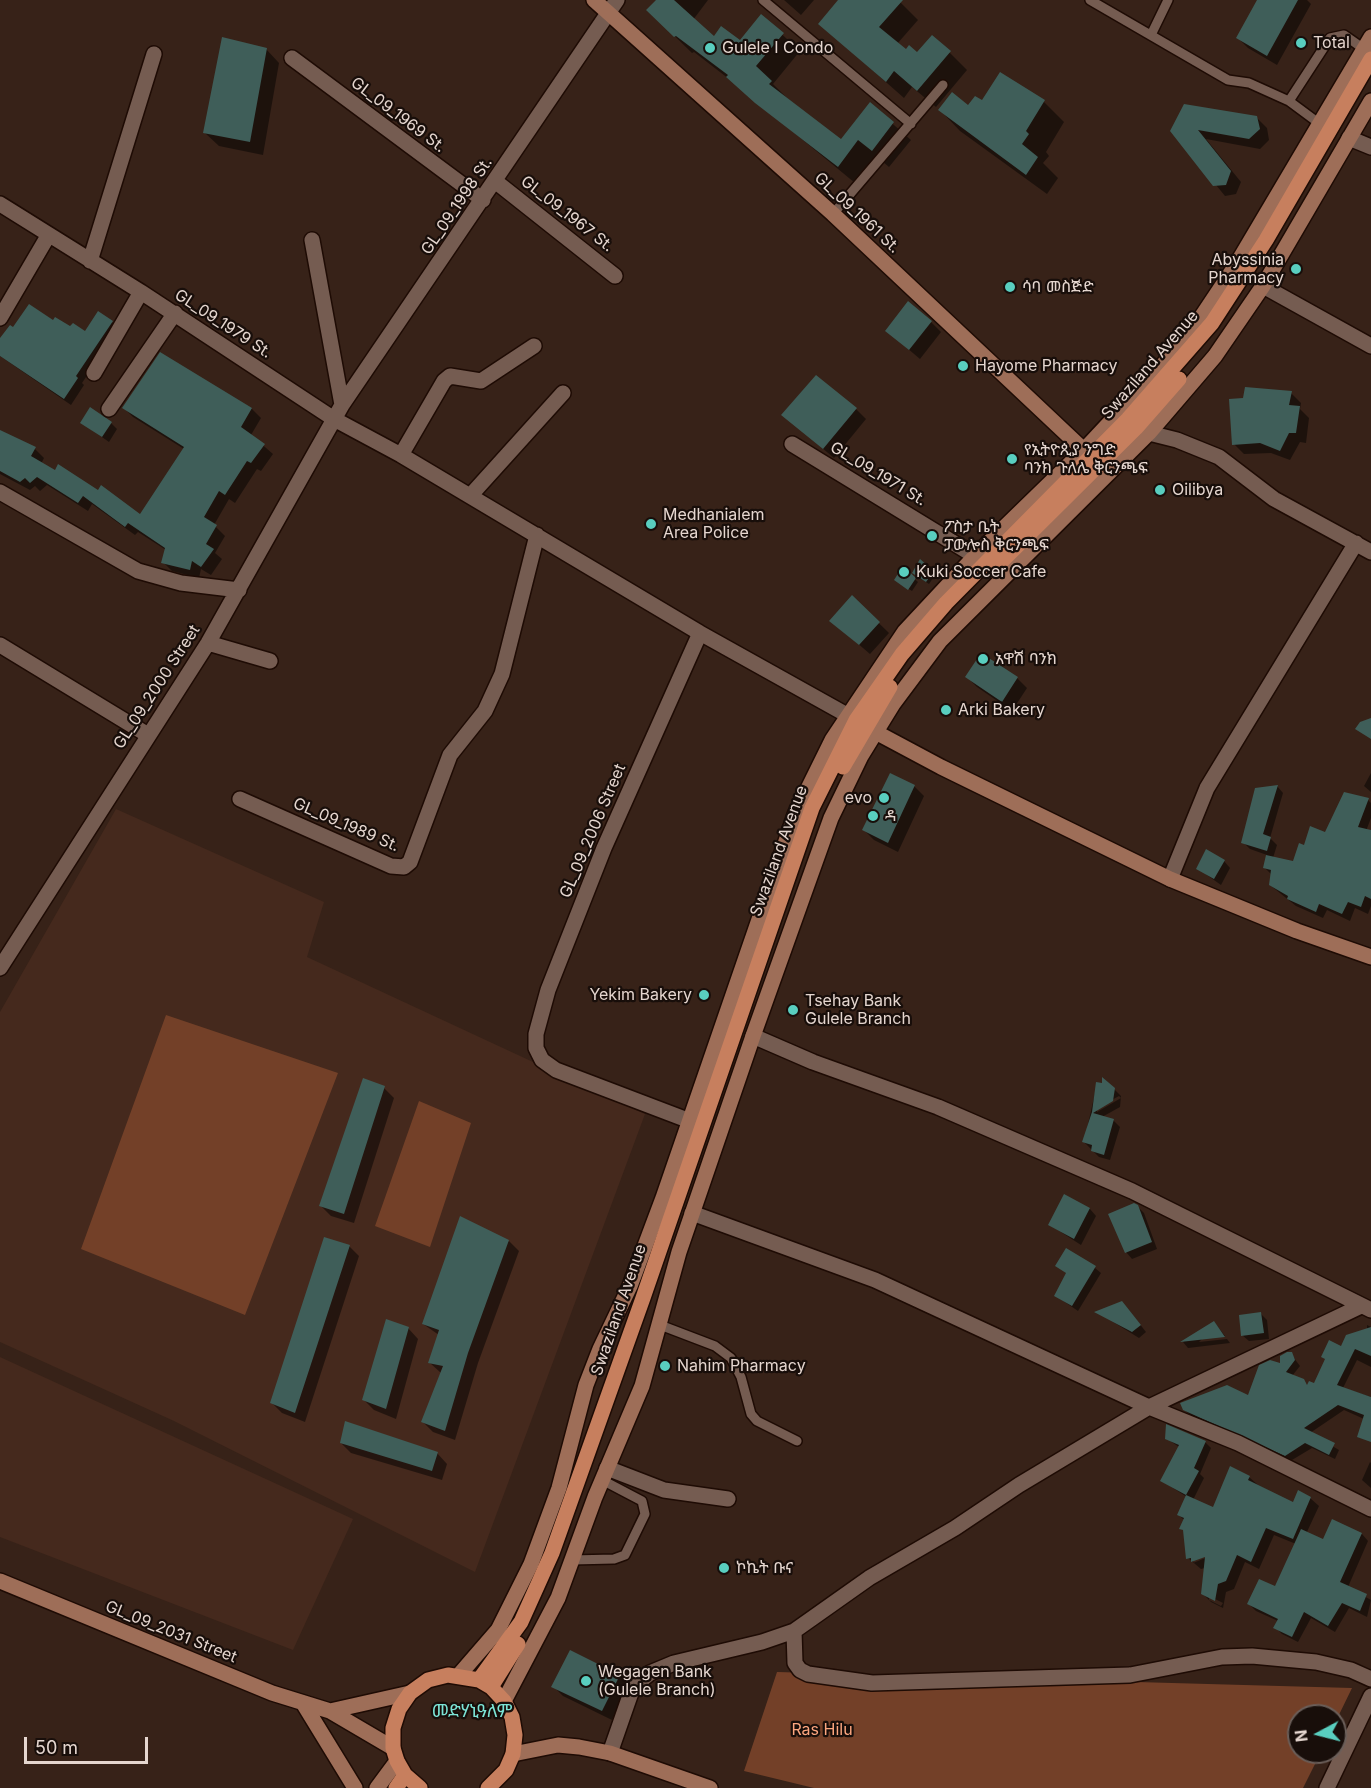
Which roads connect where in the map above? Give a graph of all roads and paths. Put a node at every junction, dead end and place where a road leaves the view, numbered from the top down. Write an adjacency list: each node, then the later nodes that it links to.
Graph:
1 (594, 0): 6 (main road, GL_09_1961 St.)
2 (617, 0): 6 (street, GL_09_1998 St.)
3 (763, 0): 15 (lane)
4 (1090, 0): 7 (lane)
5 (1168, 0): 7 (lane)
6 (608, 13): 19 (street, GL_09_1998 St.); 22 (main road, GL_09_1961 St.)
7 (1151, 35): 13 (lane)
8 (1369, 48): 13 (lane); 16 (main road); 41 (main road, Swaziland Avenue)
9 (154, 54): 25 (street)
10 (292, 58): 20 (street, GL_09_1969 St.)
11 (1371, 79): 41 (main road, Swaziland Avenue)
12 (943, 85): 15 (lane)
13 (1289, 101): 16 (lane)
14 (1371, 101): 17 (main road)
15 (910, 124): 22 (lane)
16 (1320, 124): 41 (main road)
17 (1349, 138): 18 (street); 27 (main road)
18 (1371, 147)
19 (495, 181): 20 (street, GL_09_1998 St.); 26 (street, GL_09_1967 St.)
20 (483, 200): 35 (street, GL_09_1998 St.)
21 (0, 204): 23 (street, GL_09_1979 St.)
22 (833, 214): 41 (main road, GL_09_1961 St.)
23 (48, 236): 25 (street, GL_09_1979 St.); 30 (street)
24 (312, 240): 35 (street)
25 (90, 261): 28 (street, GL_09_1979 St.)
26 (615, 276)
27 (1263, 286): 32 (street); 38 (main road)
28 (141, 292): 29 (street, GL_09_1979 St.); 33 (street)
29 (175, 313): 36 (street); 37 (street, GL_09_1979 St.)
30 (0, 318)
31 (534, 346): 40 (street)
32 (1371, 346)
33 (94, 373)
34 (562, 393): 43 (street)
35 (342, 405): 37 (street, GL_09_1998 St.)
36 (109, 409)
37 (334, 419): 40 (street, GL_09_1979 St.); 48 (street, GL_09_2000 Street)
38 (1149, 433): 41 (main road); 45 (street)
39 (792, 444): 47 (street, GL_09_1971 St.)
40 (400, 455): 43 (street, GL_09_1979 St.)
41 (1095, 461): 47 (main road); 53 (main road); 53 (main road, Swaziland Avenue)
42 (0, 492): 48 (street)
43 (470, 496): 44 (street, GL_09_1979 St.)
44 (537, 536): 49 (street, GL_09_1979 St.); 55 (street, GL_09_1989 St.)
45 (1356, 543): 46 (street); 56 (street)
46 (1371, 552)
47 (975, 556): 53 (main road)
48 (239, 590): 50 (street, GL_09_2000 Street)
49 (700, 633): 53 (street, GL_09_1979 St.); 60 (street, GL_09_2006 Street)
50 (208, 643): 52 (street); 54 (street, GL_09_2000 Street)
51 (2, 651): 54 (street)
52 (270, 661)
53 (861, 724): 56 (main road); 59 (main road); 60 (main road); 74 (main road, Swaziland Avenue)
54 (148, 735): 58 (street, GL_09_2000 Street)
55 (240, 800)
56 (1170, 879): 57 (main road)
57 (1371, 957)
58 (0, 968)
59 (753, 1036): 61 (main road); 62 (street)
60 (690, 1120): 72 (main road)
61 (692, 1213): 63 (main road); 64 (street)
62 (1366, 1308): 64 (street)
63 (660, 1325): 65 (lane); 66 (main road)
64 (1149, 1407): 68 (street); 71 (street)
65 (797, 1442)
66 (605, 1474): 67 (street); 69 (main road); 69 (lane)
67 (728, 1499)
68 (1371, 1509)
69 (572, 1560): 77 (main road)
70 (0, 1581): 78 (main road, GL_09_2031 Street)
71 (794, 1631): 73 (street); 80 (street)
72 (459, 1675): 74 (main road); 75 (main road)
73 (1371, 1679)
74 (485, 1684): 77 (main road)
75 (410, 1693): 79 (main road, GL_09_2031 Street); 81 (main road)
76 (1371, 1696): 89 (street)
77 (504, 1701): 82 (main road)
78 (303, 1703): 79 (main road, GL_09_2031 Street); 84 (main road)
79 (330, 1711): 81 (main road, GL_09_2031 Street)
80 (610, 1753): 82 (main road); 88 (main road)
81 (395, 1754): 83 (main road); 85 (main road)
82 (513, 1754): 87 (main road)
83 (412, 1783): 86 (main road)
84 (356, 1788)
85 (377, 1788)
86 (396, 1788)
87 (488, 1788)
88 (710, 1788)
89 (1327, 1788)

